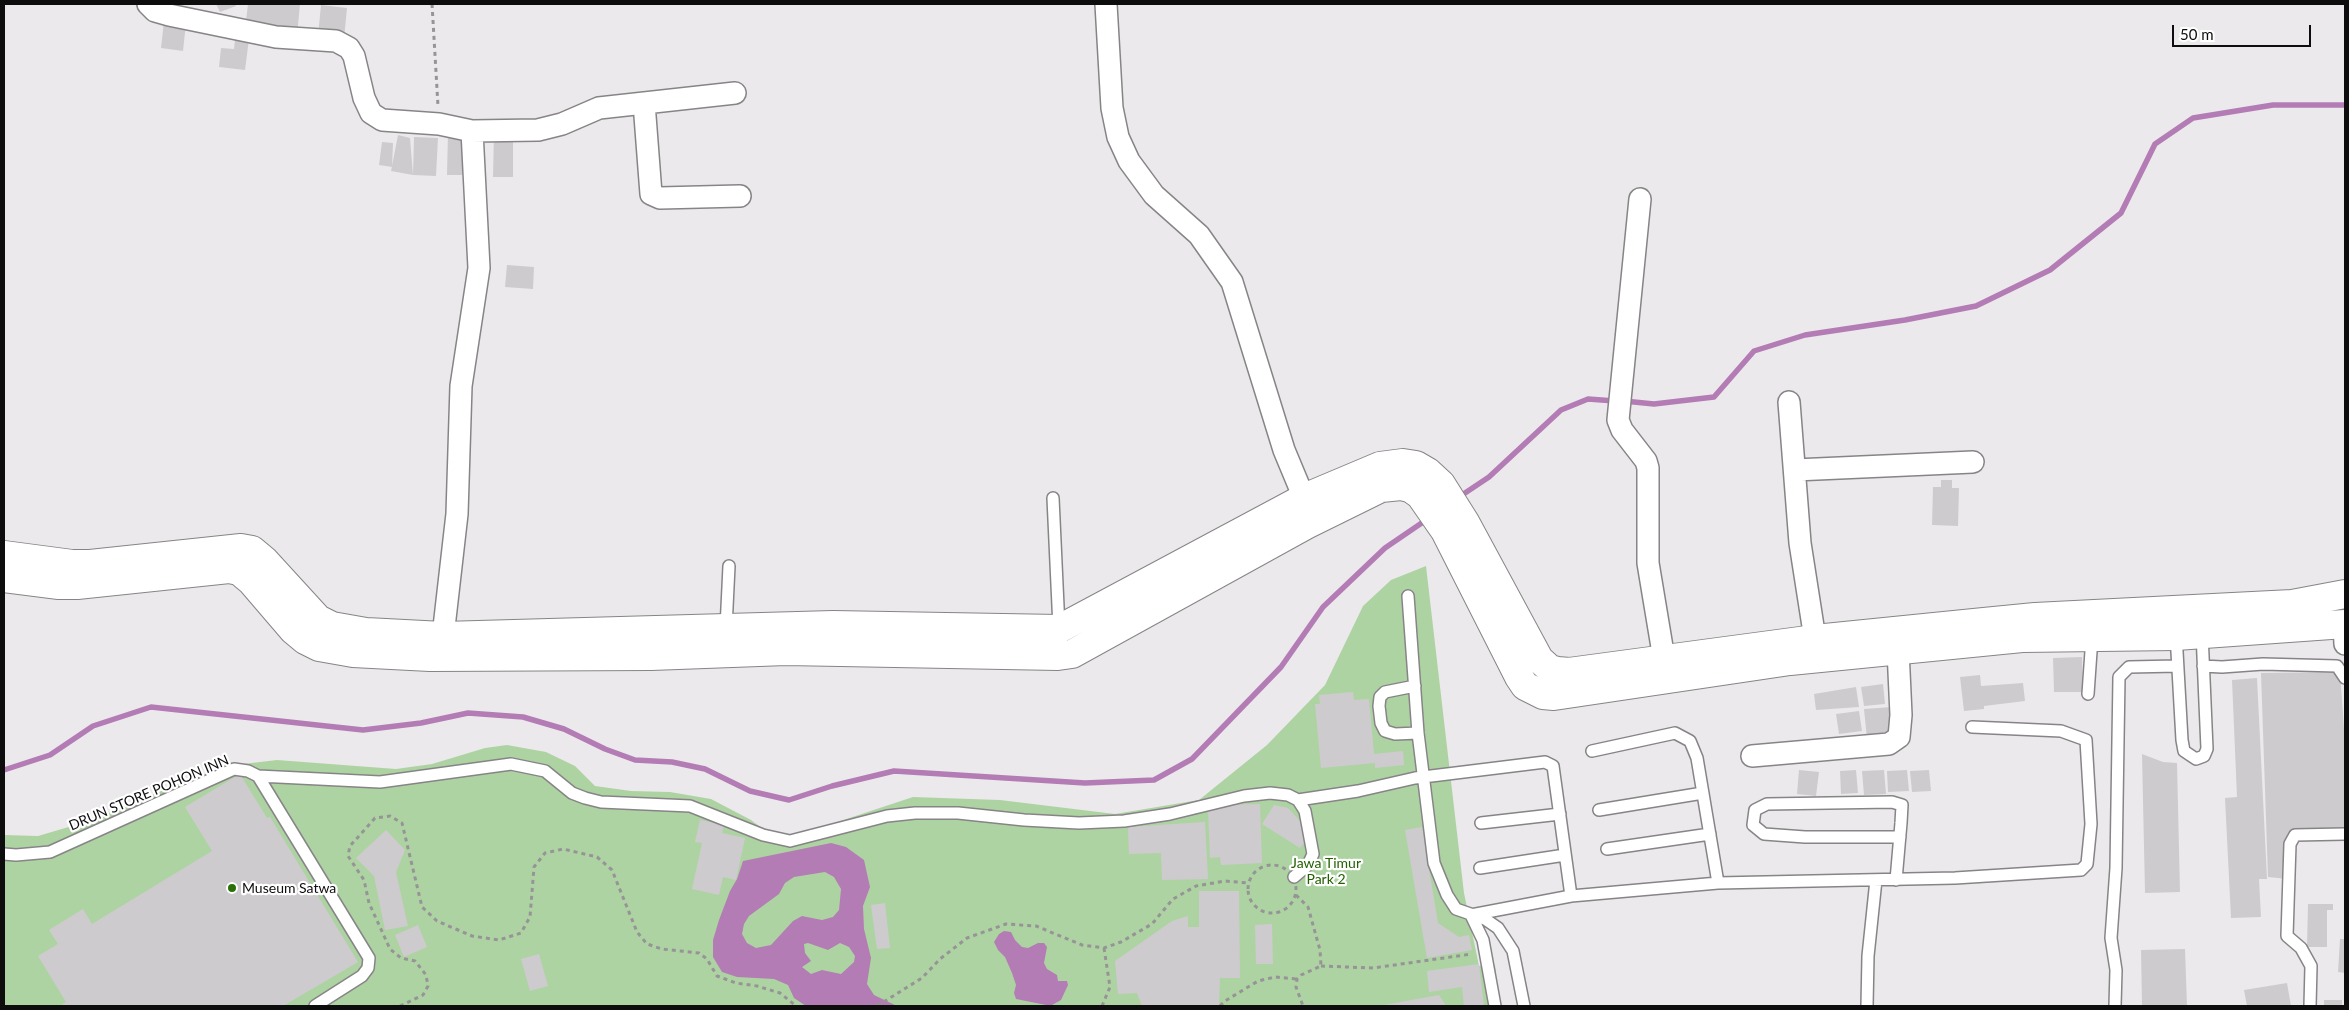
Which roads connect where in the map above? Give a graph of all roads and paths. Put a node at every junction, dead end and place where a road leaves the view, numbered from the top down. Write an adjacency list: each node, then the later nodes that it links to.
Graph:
1 (148, 4): 6 (street)
2 (432, 4): 6 (path)
3 (1106, 4): 15 (street)
4 (735, 93): 5 (street)
5 (644, 102): 7 (street); 8 (street)
6 (439, 124): 7 (street)
7 (472, 131): 27 (street)
8 (740, 196)
9 (1640, 199): 34 (street)
10 (1789, 402): 12 (street)
11 (1973, 462): 12 (street)
12 (1795, 470): 29 (street)
13 (1430, 489): 15 (street); 16 (street); 30 (street)
14 (1054, 498): 30 (lane)
15 (1304, 498): 30 (street)
16 (1455, 527): 33 (street); 34 (street)
17 (4, 556): 19 (street)
18 (729, 566): 24 (lane)
19 (75, 575): 20 (street); 27 (street); 31 (street)
20 (4, 578)
21 (2345, 594): 23 (street)
22 (1408, 596): 38 (lane)
23 (2188, 622): 25 (street); 26 (street); 28 (street); 35 (lane); 36 (lane)
24 (726, 628): 30 (street); 32 (street)
25 (2345, 631)
26 (1984, 632): 28 (street); 29 (street); 33 (street)
27 (443, 636): 31 (street)
28 (2092, 638): 39 (lane)
29 (1815, 639): 34 (street)
30 (1065, 642): 32 (street)
31 (606, 643): 32 (street)
32 (652, 644)
33 (1898, 650): 43 (street)
34 (1664, 659)
35 (2177, 666): 36 (lane); 80 (lane)
36 (2203, 666): 37 (lane)
37 (2345, 678)
38 (1415, 686): 41 (lane); 41 (lane)
39 (2088, 694)
40 (1972, 727): 60 (lane)
41 (1418, 733): 45 (lane)
42 (1592, 751): 46 (lane)
43 (1752, 756)
44 (258, 776): 47 (lane, DRUN STORE POHON INN); 55 (lane, DRUN STORE POHON INN); 70 (lane)
45 (1424, 778): 47 (lane); 49 (lane); 65 (lane)
46 (1703, 793): 48 (lane); 51 (lane)
47 (1298, 800): 58 (lane)
48 (1599, 810)
49 (1560, 814): 50 (lane); 56 (lane)
50 (1481, 823)
51 (1710, 834): 54 (lane); 62 (lane)
52 (2345, 834): 81 (lane)
53 (1900, 837): 53 (lane); 60 (lane)
54 (1607, 849)
55 (4, 854)
56 (1566, 855): 57 (lane); 64 (lane)
57 (1480, 868)
58 (1294, 876): 61 (path); 63 (path)
59 (1876, 880): 60 (lane); 62 (lane); 79 (lane)
60 (1896, 880)
61 (1248, 883): 63 (path); 66 (path)
62 (1718, 883): 64 (lane)
63 (1296, 895): 68 (path)
64 (1571, 896): 65 (lane)
65 (1471, 915): 77 (lane); 78 (lane)
66 (1104, 948): 73 (path); 74 (path)
67 (1477, 949): 68 (path)
68 (1321, 966): 69 (path)
69 (1297, 979): 75 (path); 76 (path)
70 (315, 1006)
71 (400, 1006): 72 (path)
72 (796, 1006)
73 (877, 1006)
74 (1102, 1006)
75 (1220, 1006)
76 (1303, 1006)
77 (1495, 1006)
78 (1524, 1006)
79 (1867, 1006)
80 (2115, 1006)
81 (2310, 1006)

